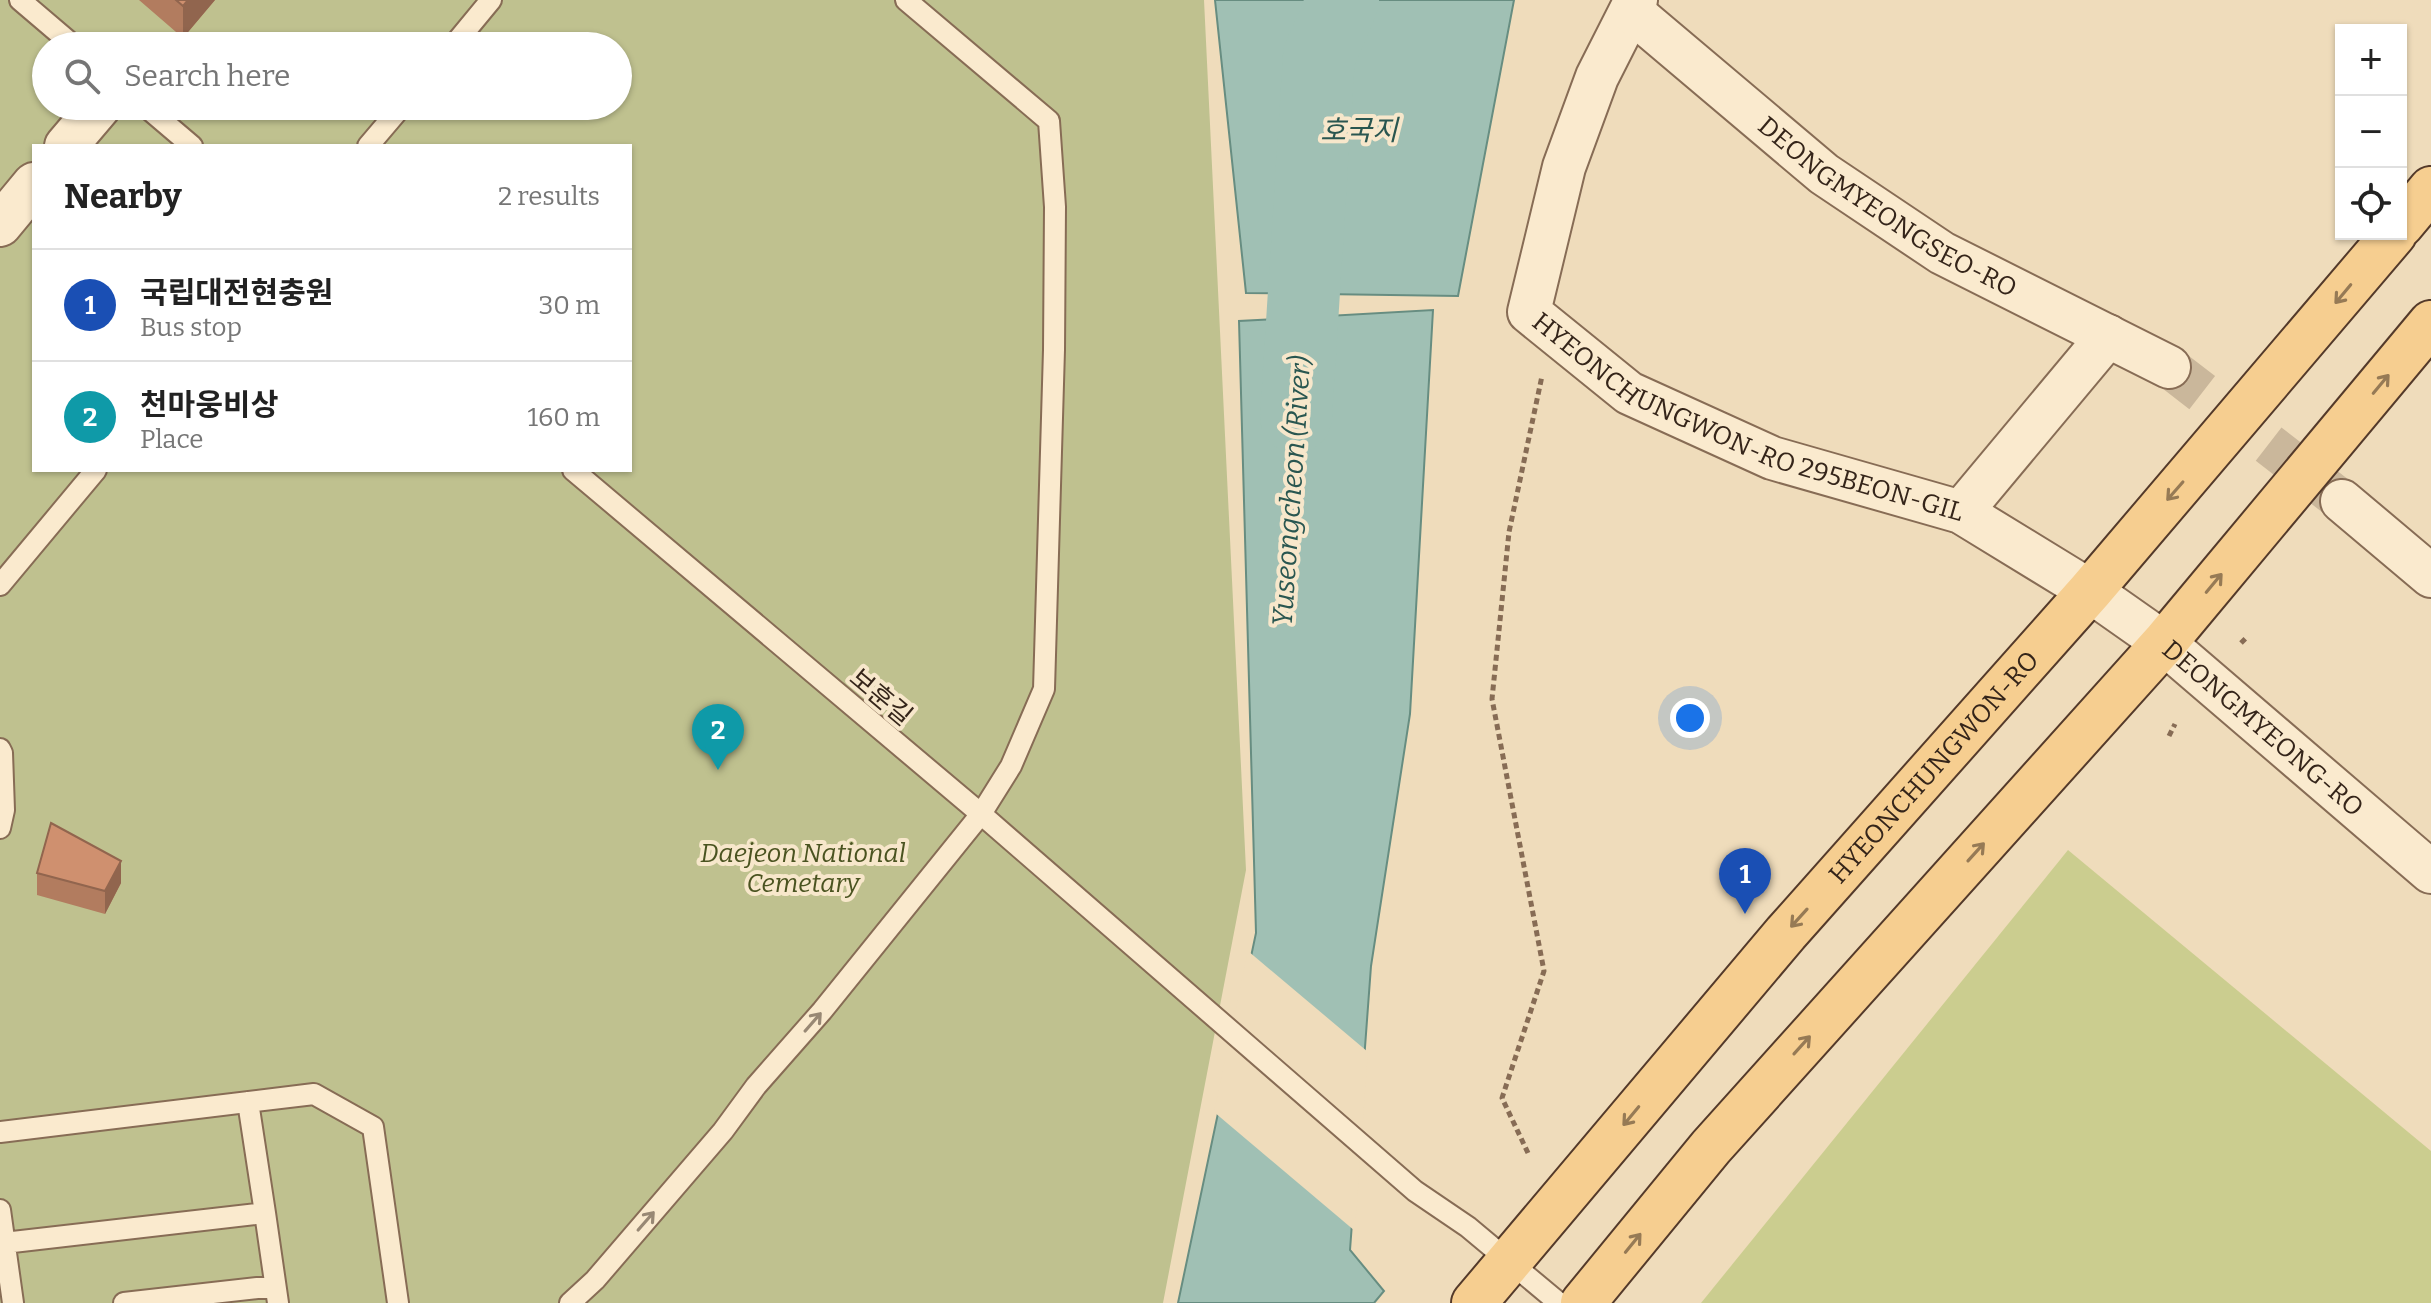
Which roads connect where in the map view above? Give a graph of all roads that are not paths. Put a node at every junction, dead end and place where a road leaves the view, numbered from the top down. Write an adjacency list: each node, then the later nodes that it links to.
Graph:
1 (20, 0): 5 (lane)
2 (491, 0): 6 (lane)
3 (906, 0): 30 (lane)
4 (1633, 6): 19 (street, DEONGMYEONGSEO-RO); 24 (street, HYEONCHUNGWON-RO 295BEON-GIL)
5 (58, 32)
6 (465, 32)
7 (88, 120): 10 (street)
8 (161, 120): 11 (lane)
9 (390, 120): 12 (lane)
10 (68, 144)
11 (190, 144)
12 (370, 144)
13 (32, 186): 16 (street)
14 (2431, 189): 15 (main road)
15 (2407, 218)
16 (0, 225)
17 (2389, 240): 27 (main road, HYEONCHUNGWON-RO, one-way to 27)
18 (2431, 323): 28 (main road, one-way to 18)
19 (2108, 336): 20 (street, DEONGMYEONGSEO-RO); 24 (street)
20 (2169, 367)
21 (94, 472): 26 (lane)
22 (575, 472): 30 (lane, 보훈길)
23 (2342, 501): 25 (street)
24 (1961, 512): 27 (street, HYEONCHUNGWON-RO 295BEON-GIL)
25 (2431, 576)
26 (0, 585)
27 (2090, 591): 28 (street, DEONGMYEONG-RO); 38 (main road, HYEONCHUNGWON-RO, one-way to 38)
28 (2164, 643): 32 (street, DEONGMYEONG-RO); 48 (main road, one-way to 28)
29 (0, 749): 31 (lane)
30 (981, 814): 38 (lane, 보훈길); 39 (lane, one-way to 30)
31 (0, 828)
32 (2431, 872)
33 (248, 1102): 34 (lane); 36 (lane); 43 (lane)
34 (0, 1132)
35 (0, 1213): 37 (lane)
36 (265, 1213): 37 (lane); 40 (lane)
37 (4, 1243): 41 (lane)
38 (1509, 1260): 46 (main road, HYEONCHUNGWON-RO); 47 (lane, 보훈길)
39 (595, 1280): 44 (lane); 45 (lane)
40 (276, 1295): 42 (lane)
41 (13, 1303)
42 (124, 1303)
43 (398, 1303)
44 (570, 1303)
45 (593, 1303)
46 (1474, 1303)
47 (1559, 1303)
48 (1583, 1303)

